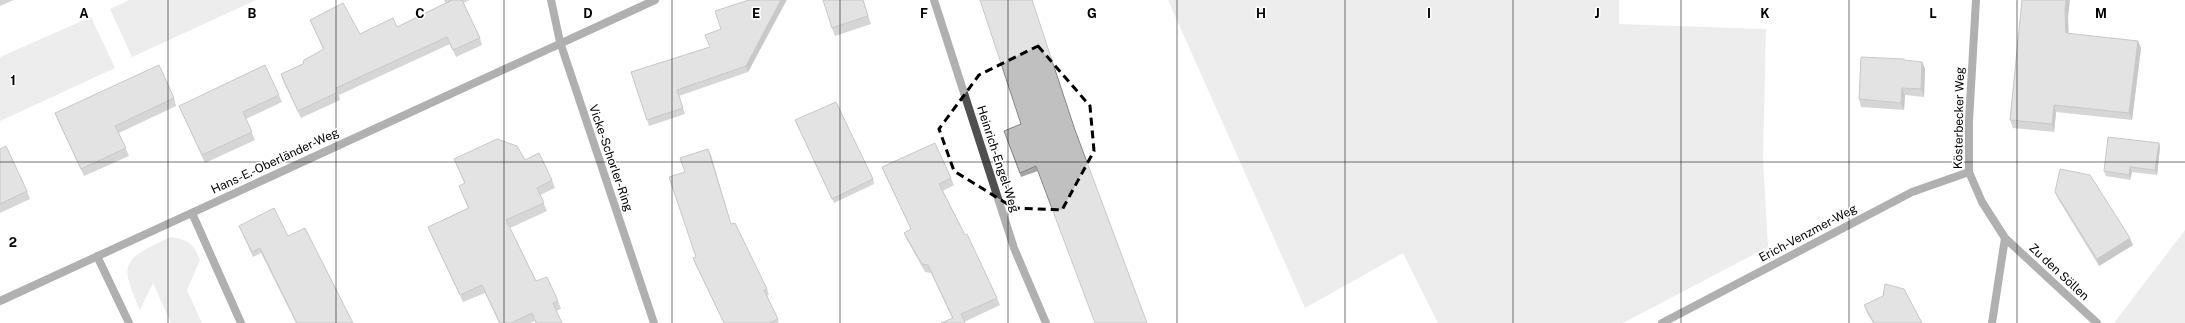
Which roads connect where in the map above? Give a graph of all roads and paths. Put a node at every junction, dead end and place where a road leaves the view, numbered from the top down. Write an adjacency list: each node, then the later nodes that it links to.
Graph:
1 (550, 0): 5 (street, Vicke-Schorler-Ring)
2 (655, 0): 5 (street)
3 (934, 0): 14 (street, Heinrich-Engel-Weg)
4 (1976, 0): 6 (street, Kösterbecker Weg)
5 (560, 42): 7 (street, Hans-E.-Oberländer-Weg); 13 (street, Vicke-Schorler-Ring)
6 (1969, 172): 8 (street, Kösterbecker Weg); 15 (street, Erich-Venzmer-Weg)
7 (192, 213): 9 (street, Hans-E.-Oberländer-Weg); 12 (street)
8 (2004, 238): 16 (street); 17 (street, Zu den Söllen)
9 (97, 256): 10 (street, Hans-E.-Oberländer-Weg); 11 (street)
10 (0, 301)
11 (129, 323)
12 (241, 323)
13 (654, 323)
14 (1046, 323)
15 (1662, 323)
16 (1992, 323)
17 (2097, 323)

